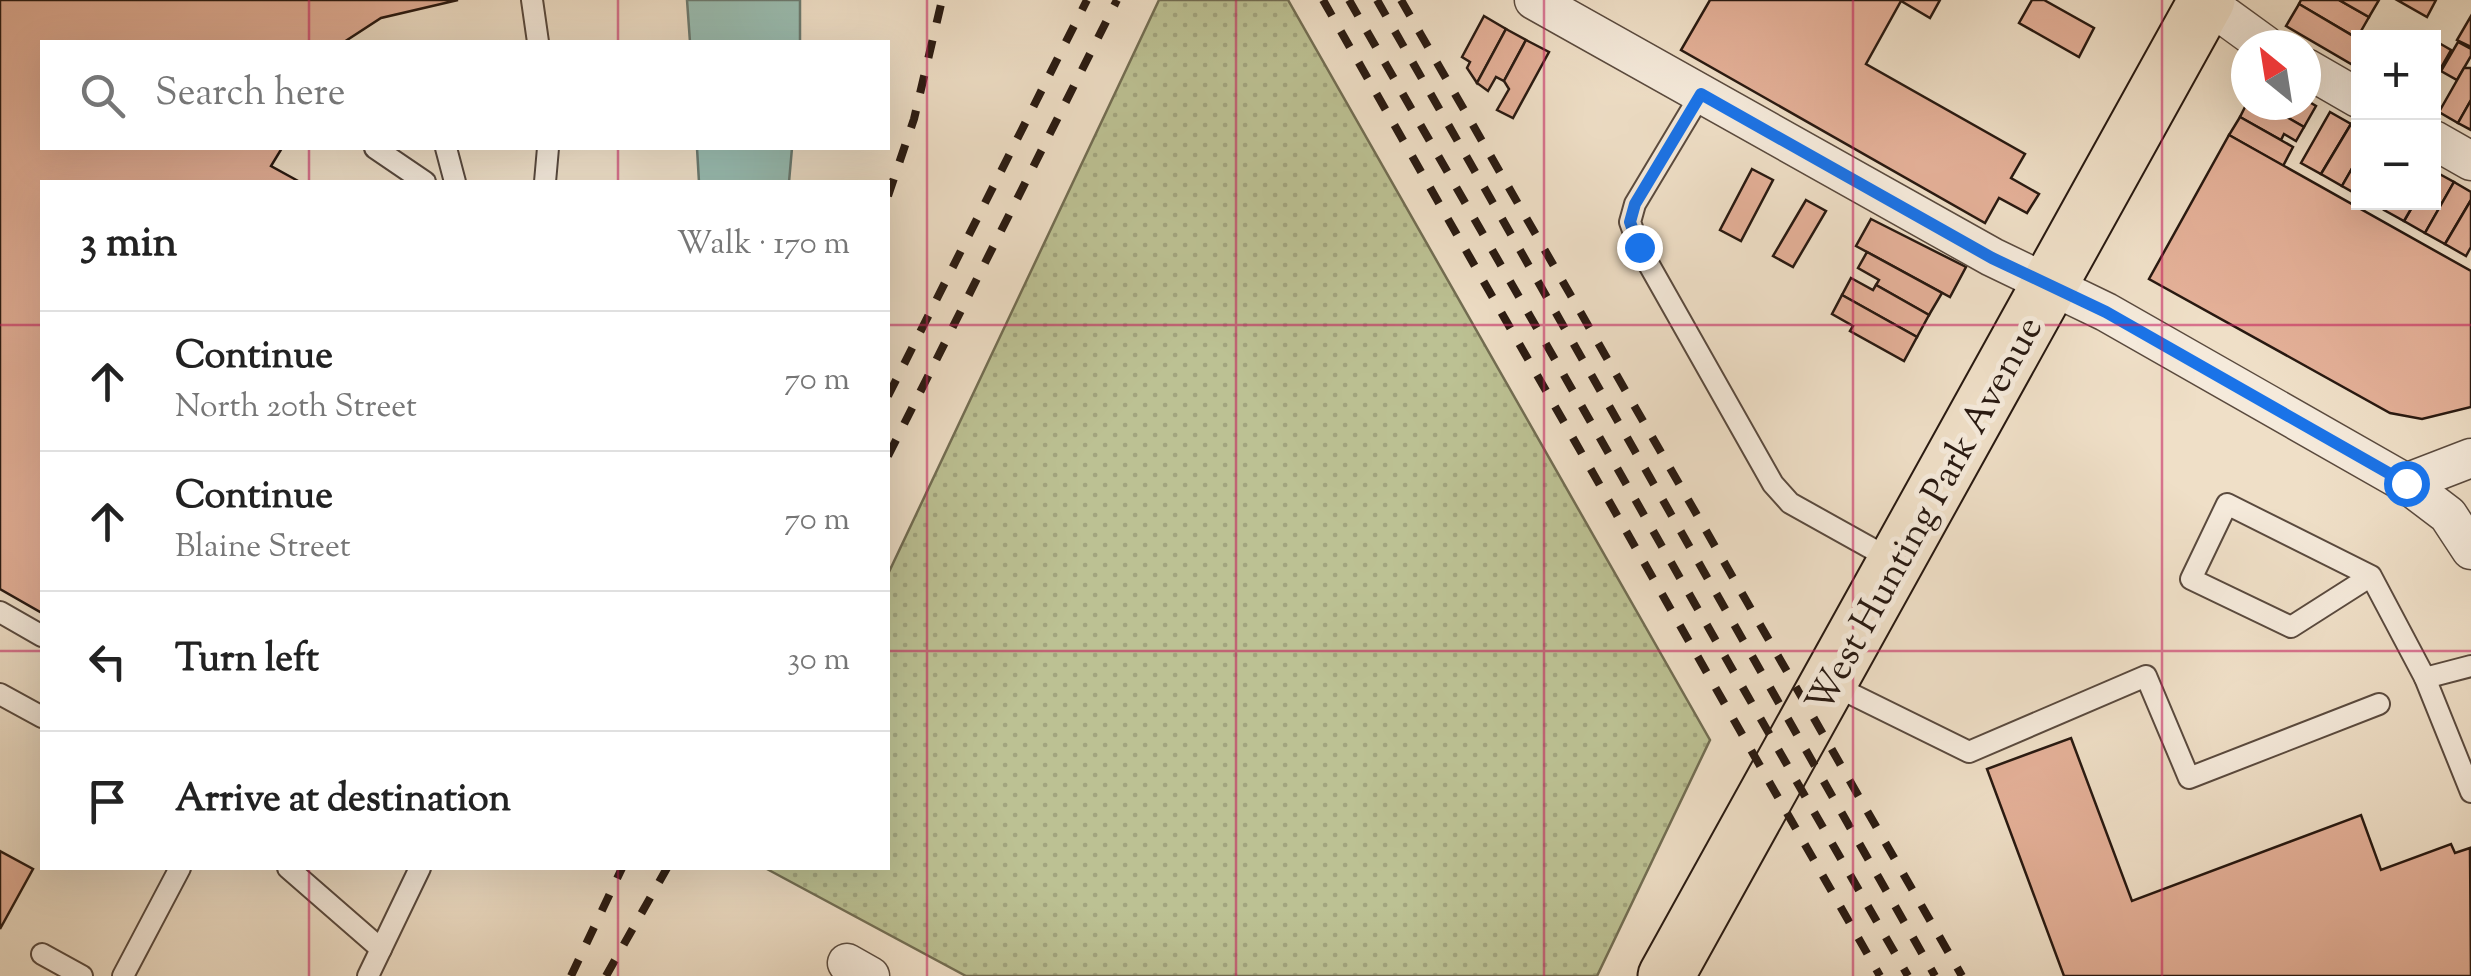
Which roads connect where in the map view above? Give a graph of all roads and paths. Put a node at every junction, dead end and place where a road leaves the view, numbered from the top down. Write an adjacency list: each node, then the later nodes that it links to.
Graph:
1 (532, 0): 5 (lane)
2 (1534, 0): 7 (street)
3 (2205, 1): 4 (street); 17 (main road, West Hunting Park Avenue)
4 (2245, 30)
5 (538, 40)
6 (2321, 77): 8 (street)
7 (1701, 94): 17 (street); 21 (lane)
8 (2351, 94)
9 (2441, 144): 13 (street)
10 (378, 150): 14 (lane)
11 (447, 150): 15 (lane)
12 (548, 150): 16 (lane)
13 (2471, 161)
14 (422, 180)
15 (454, 180)
16 (545, 180)
17 (2050, 285): 19 (street); 21 (main road, West Hunting Park Avenue)
18 (2471, 458): 19 (street)
19 (2406, 483): 20 (street)
20 (2471, 550)
21 (1896, 562): 27 (main road, West Hunting Park Avenue)
22 (2371, 576): 22 (lane); 26 (lane)
23 (0, 612): 24 (lane)
24 (40, 635)
25 (2471, 666): 26 (lane)
26 (2425, 678): 31 (lane)
27 (1829, 683): 29 (lane); 40 (main road, West Hunting Park Avenue)
28 (0, 694): 30 (lane)
29 (2379, 704)
30 (40, 716)
31 (2471, 792)
32 (179, 870): 38 (lane)
33 (290, 870): 35 (lane)
34 (419, 870): 35 (lane)
35 (380, 949): 39 (lane)
36 (42, 954): 37 (lane)
37 (82, 976)
38 (123, 976)
39 (368, 976)
40 (1666, 976)

